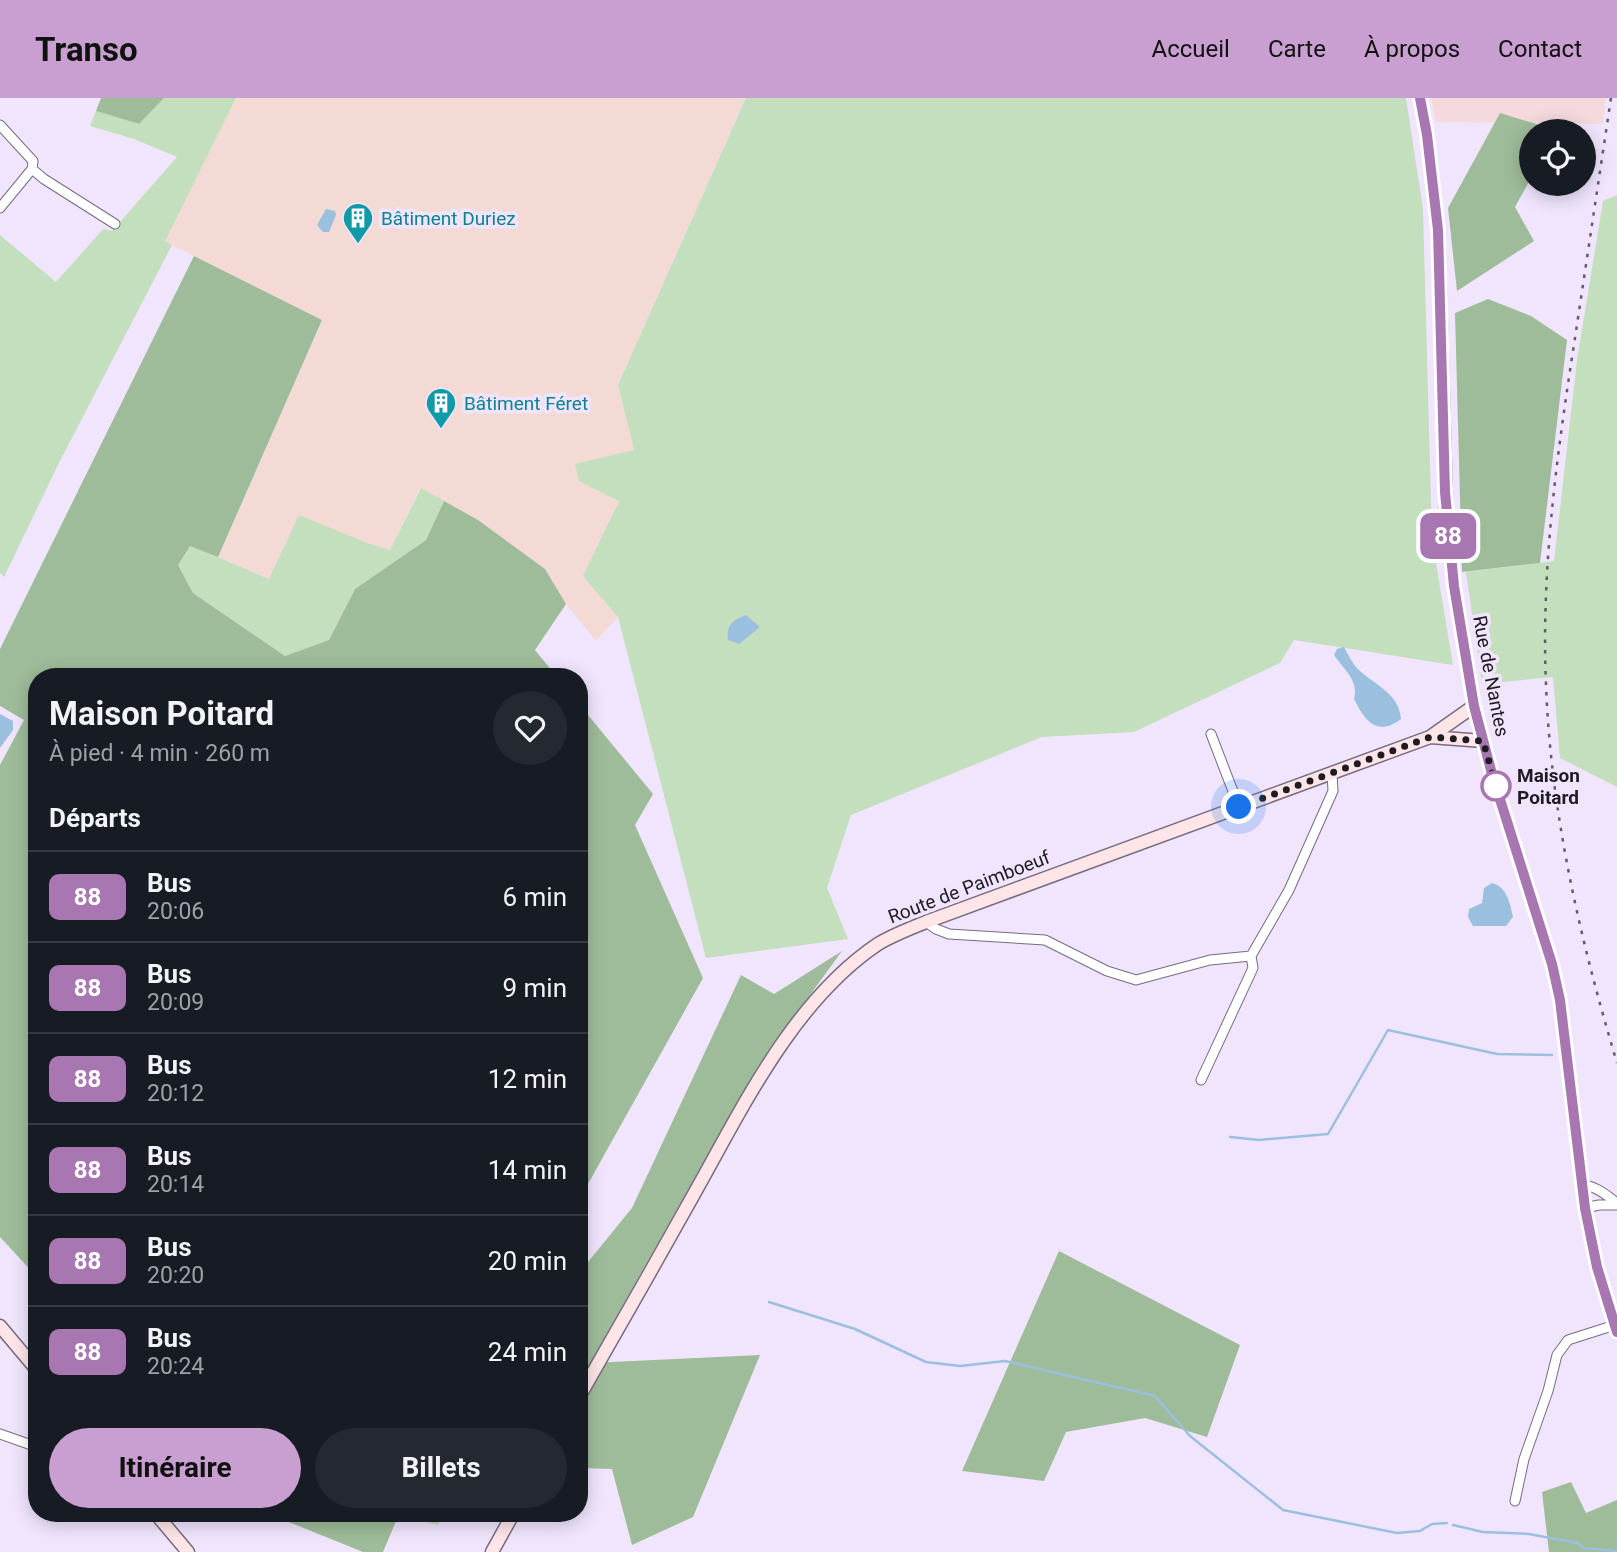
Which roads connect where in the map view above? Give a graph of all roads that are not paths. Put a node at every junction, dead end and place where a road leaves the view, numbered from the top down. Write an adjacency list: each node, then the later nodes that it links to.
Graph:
1 (1420, 98): 6 (street, Rue de Nantes)
2 (0, 125): 3 (street)
3 (32, 169): 4 (street); 5 (street)
4 (0, 208)
5 (115, 224)
6 (1474, 706): 8 (street, Route de Paimboeuf); 9 (street, Rue de Nantes)
7 (1211, 734): 11 (street)
8 (1430, 737): 9 (street, Route de Paimboeuf); 10 (street, Route de Paimboeuf)
9 (1483, 741): 15 (street, Rue de Nantes)
10 (1332, 774): 11 (street, Route de Paimboeuf); 13 (street)
11 (1239, 807): 12 (street, Route de Paimboeuf)
12 (926, 922): 13 (street); 21 (street, Route de Paimboeuf)
13 (1251, 956): 14 (street)
14 (1201, 1080)
15 (1581, 1185): 16 (street); 17 (street, Rue de Nantes)
16 (1617, 1204): 17 (street)
17 (1585, 1208): 19 (street, Rue de Nantes)
18 (0, 1326): 20 (street)
19 (1616, 1328): 24 (street)
20 (28, 1359)
21 (588, 1381)
22 (0, 1434): 23 (street)
23 (28, 1444)
24 (1516, 1502)
25 (163, 1522): 27 (street)
26 (509, 1522): 28 (street)
27 (188, 1552)
28 (492, 1552)

